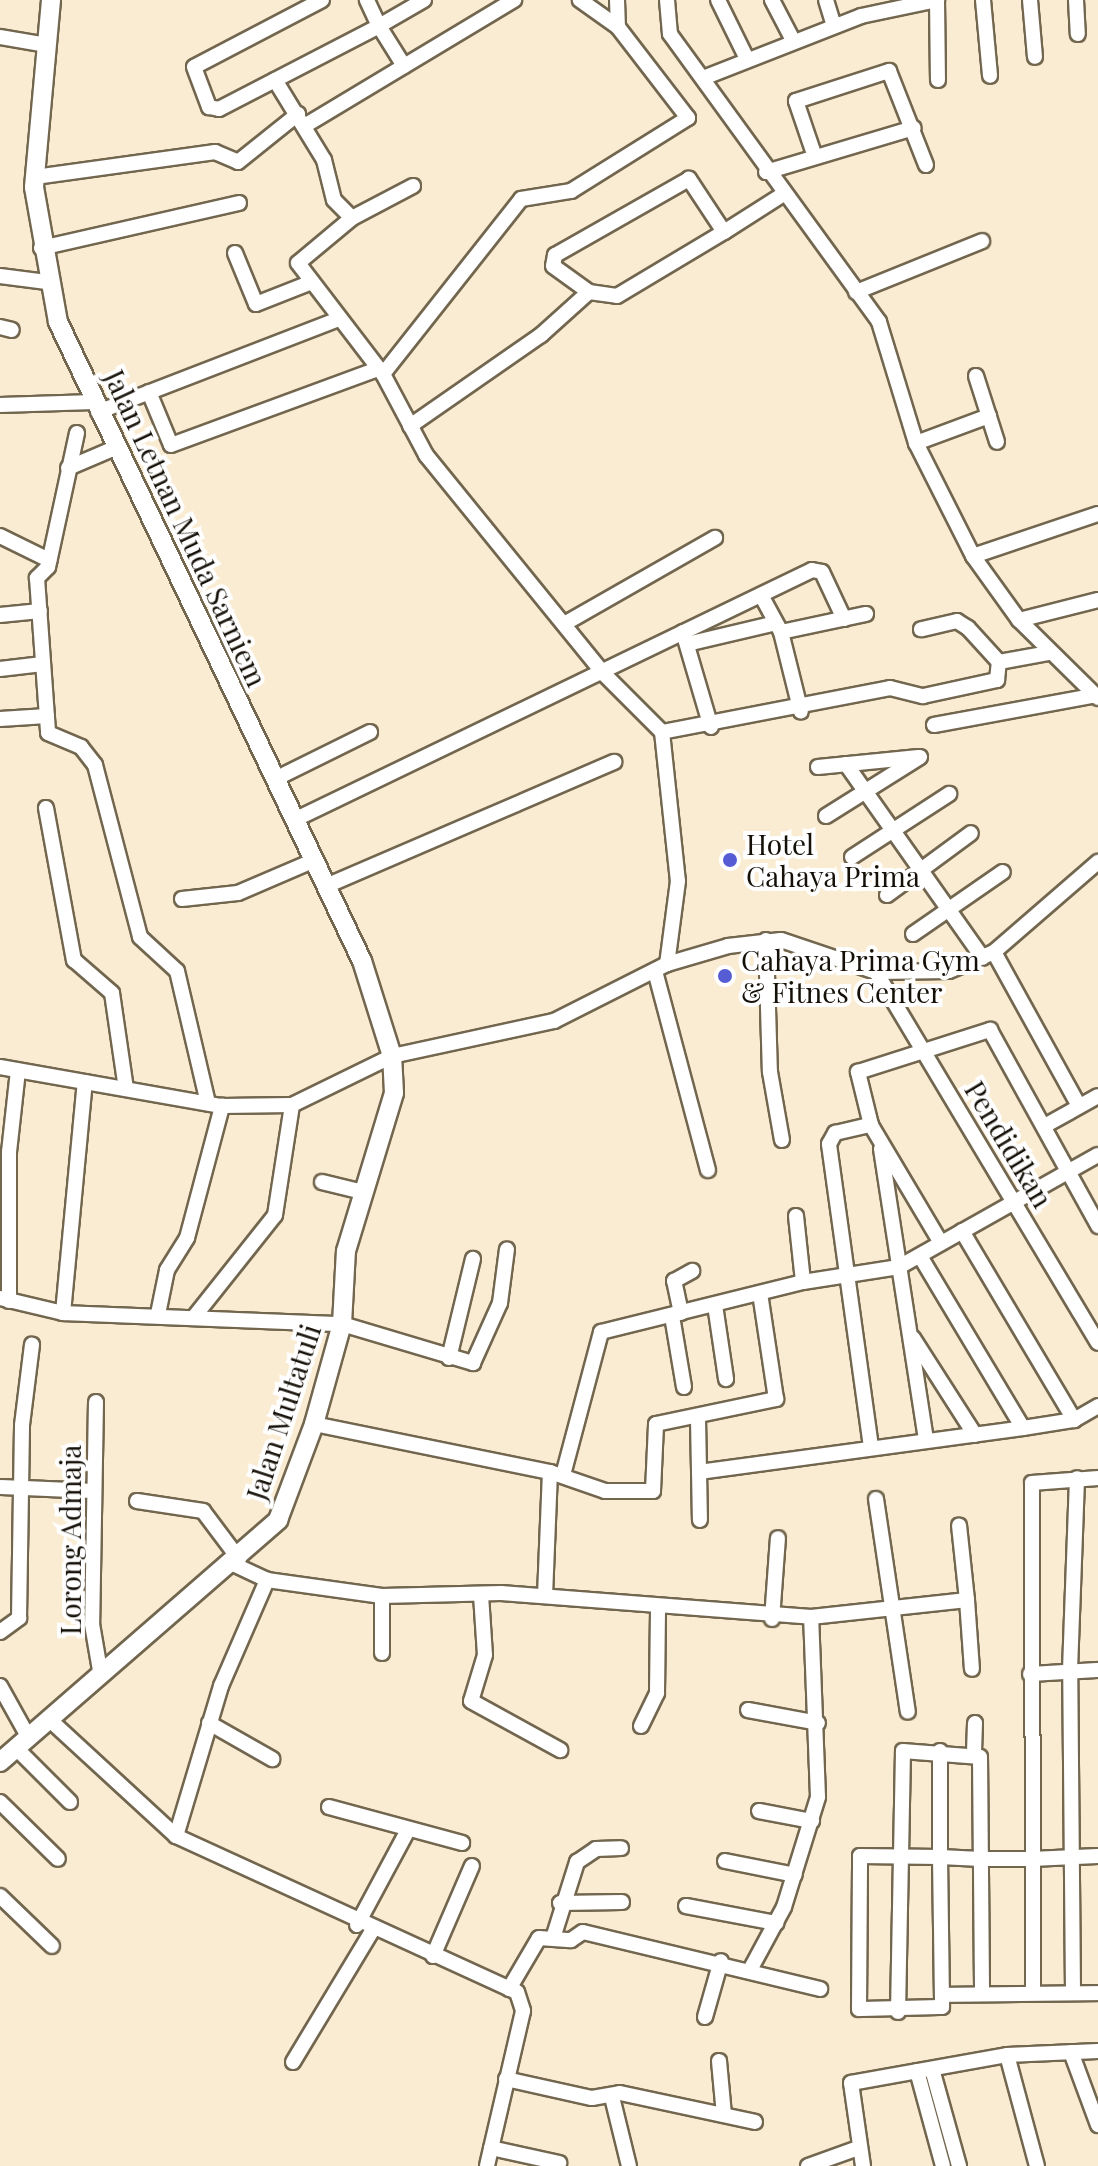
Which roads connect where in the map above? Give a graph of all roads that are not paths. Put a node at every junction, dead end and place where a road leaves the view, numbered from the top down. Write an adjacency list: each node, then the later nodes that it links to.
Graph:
1 (51, 0): 22 (main road, Jalan Letnan Muda Sarniem)
2 (322, 0): 28 (street)
3 (367, 0): 16 (street)
4 (424, 0): 16 (street)
5 (514, 0): 25 (street)
6 (580, 0): 18 (street)
7 (617, 0): 18 (street)
8 (667, 0): 27 (street)
9 (718, 0): 24 (street)
10 (772, 0): 21 (street)
11 (826, 0): 17 (street)
12 (937, 0): 17 (street); 29 (street)
13 (983, 0): 26 (street)
14 (1030, 0): 23 (street)
15 (1076, 0): 19 (street)
16 (379, 26): 25 (street); 28 (street)
17 (834, 26): 21 (street)
18 (618, 27): 50 (street)
19 (1078, 34)
20 (0, 37): 22 (street)
21 (794, 42): 24 (street)
22 (47, 45): 35 (main road, Jalan Letnan Muda Sarniem)
23 (1035, 57)
24 (747, 59): 27 (street)
25 (404, 66): 30 (street)
26 (990, 76)
27 (703, 78): 34 (street)
28 (275, 80): 30 (street)
29 (938, 80)
30 (302, 120): 35 (street); 39 (street)
31 (914, 128): 32 (street); 32 (street); 33 (street)
32 (814, 154): 34 (street)
33 (926, 165)
34 (766, 172): 37 (street)
35 (35, 177): 42 (main road, Jalan Letnan Muda Sarniem)
36 (413, 186): 39 (street)
37 (782, 195): 40 (street); 48 (street)
38 (239, 203): 42 (street)
39 (352, 218): 46 (street)
40 (724, 232): 47 (street); 47 (street)
41 (982, 241): 48 (street)
42 (41, 248): 45 (main road, Jalan Letnan Muda Sarniem)
43 (235, 253): 46 (street)
44 (1, 274): 45 (street)
45 (47, 282): 54 (main road, Jalan Letnan Muda Sarniem)
46 (312, 282): 49 (street)
47 (589, 292): 56 (street)
48 (856, 292): 59 (street)
49 (337, 320): 50 (street); 52 (street)
50 (379, 372): 52 (street); 56 (street)
51 (976, 376): 55 (street)
52 (149, 392): 54 (street)
53 (0, 405): 54 (street)
54 (96, 407): 60 (main road, Jalan Letnan Muda Sarniem)
55 (989, 416): 58 (street); 59 (street)
56 (410, 426): 74 (street)
57 (77, 433): 61 (street)
58 (997, 442)
59 (916, 443): 65 (street)
60 (115, 448): 61 (street); 94 (main road, Jalan Letnan Muda Sarniem)
61 (68, 468): 66 (street)
62 (1098, 514): 65 (street)
63 (0, 536): 66 (street)
64 (715, 538): 74 (street)
65 (973, 556): 73 (street)
66 (49, 560): 69 (street)
67 (761, 595): 72 (street); 75 (street); 77 (street)
68 (1098, 600): 73 (street)
69 (40, 611): 71 (street); 80 (street)
70 (866, 614): 72 (street)
71 (0, 615)
72 (844, 619): 75 (street)
73 (1019, 620): 78 (street)
74 (564, 624): 82 (street)
75 (779, 627): 77 (street); 84 (street)
76 (921, 629): 79 (street)
77 (685, 638): 82 (street); 88 (street)
78 (1049, 653): 79 (street); 83 (street)
79 (999, 662): 84 (street)
80 (43, 664): 81 (street); 85 (street)
81 (0, 669)
82 (604, 674): 90 (street); 99 (street)
83 (1095, 697): 87 (street)
84 (801, 708): 88 (street)
85 (47, 716): 86 (street); 123 (street)
86 (0, 719)
87 (934, 725)
88 (707, 726): 90 (street)
89 (370, 732): 94 (street)
90 (662, 732): 114 (street)
91 (614, 762): 107 (street)
92 (846, 764): 93 (street); 95 (street); 95 (street)
93 (818, 767)
94 (275, 779): 99 (main road, Jalan Letnan Muda Sarniem)
95 (863, 793): 98 (street); 101 (street)
96 (949, 794): 101 (street)
97 (46, 808): 121 (street)
98 (826, 816)
99 (294, 820): 103 (main road, Jalan Letnan Muda Sarniem)
100 (971, 833): 105 (street)
101 (890, 834): 102 (street); 105 (street)
102 (852, 857)
103 (315, 860): 107 (main road, Jalan Letnan Muda Sarniem); 109 (street)
104 (1098, 862): 113 (street)
105 (919, 871): 108 (street); 110 (street)
106 (1003, 872): 110 (street)
107 (326, 886): 117 (main road, Jalan Letnan Muda Sarniem)
108 (887, 895)
109 (182, 899)
110 (949, 911): 111 (street); 113 (street)
111 (913, 934)
112 (766, 940): 114 (street); 115 (street); 128 (street)
113 (988, 955): 115 (street); 125 (street)
114 (661, 967): 117 (street); 132 (street)
115 (876, 972): 116 (street, Pendidikan)
116 (925, 1055): 126 (street); 127 (street); 135 (street, Pendidikan)
117 (392, 1056): 124 (street); 134 (main road, Jalan Multatuli)
118 (0, 1067): 119 (street)
119 (18, 1070): 120 (street); 148 (street)
120 (85, 1082): 121 (street); 150 (street)
121 (126, 1089): 123 (street)
122 (1098, 1096): 125 (street)
123 (215, 1105): 124 (street); 151 (street)
124 (292, 1105): 153 (street)
125 (1079, 1106): 126 (street)
126 (1048, 1124): 131 (street)
127 (871, 1125): 129 (street); 145 (street)
128 (782, 1140)
129 (880, 1140): 139 (street); 143 (street)
130 (1098, 1155): 131 (street)
131 (1063, 1168): 135 (street); 137 (street)
132 (708, 1170)
133 (322, 1182): 134 (street)
134 (363, 1192): 154 (main road, Jalan Multatuli)
135 (1011, 1198): 138 (street); 156 (street, Pendidikan)
136 (796, 1216): 146 (street)
137 (1098, 1226)
138 (962, 1231): 139 (street); 164 (street)
139 (941, 1243): 141 (street)
140 (507, 1249): 158 (street)
141 (920, 1256): 143 (street); 166 (street)
142 (473, 1259): 158 (street)
143 (899, 1267): 145 (street); 155 (street)
144 (692, 1271): 152 (street)
145 (847, 1275): 146 (street); 169 (street)
146 (803, 1282): 147 (street)
147 (760, 1293): 149 (street); 163 (street)
148 (5, 1300): 150 (street)
149 (715, 1305): 152 (street); 159 (street)
150 (63, 1313): 151 (street)
151 (158, 1314): 153 (street)
152 (676, 1314): 160 (street); 171 (street)
153 (194, 1317): 154 (street)
154 (342, 1324): 158 (street); 165 (main road, Jalan Multatuli)
155 (910, 1333): 167 (street); 168 (street)
156 (1098, 1343)
157 (32, 1345): 175 (street)
158 (449, 1358)
159 (726, 1379)
160 (684, 1387)
161 (96, 1402): 176 (street, Lorong Admaja)
162 (1098, 1406): 164 (street)
163 (698, 1419): 170 (street); 171 (street)
164 (1074, 1420): 166 (street)
165 (314, 1424): 171 (street); 182 (main road, Jalan Multatuli)
166 (1023, 1428): 167 (street)
167 (975, 1435): 168 (street)
168 (926, 1441): 169 (street)
169 (871, 1447): 170 (street)
170 (699, 1472): 179 (street)
171 (557, 1474): 186 (street)
172 (1077, 1478): 173 (street); 195 (street); 197 (street)
173 (1098, 1478)
174 (1, 1487): 175 (street)
175 (23, 1490): 176 (street); 192 (street)
176 (94, 1491): 198 (street, Lorong Admaja)
177 (876, 1499): 188 (street)
178 (137, 1501): 182 (street)
179 (700, 1520)
180 (959, 1525): 187 (street)
181 (778, 1538): 191 (street)
182 (236, 1562): 183 (street); 198 (main road, Jalan Multatuli)
183 (267, 1580): 185 (street); 203 (street)
184 (481, 1595): 185 (street); 186 (street); 208 (street)
185 (382, 1596): 193 (street)
186 (545, 1596): 189 (street)
187 (967, 1600): 188 (street); 194 (street)
188 (893, 1608): 190 (street); 201 (street)
189 (658, 1609): 191 (street); 206 (street)
190 (811, 1617): 191 (street); 204 (street)
191 (772, 1619)
192 (0, 1632)
193 (382, 1653)
194 (972, 1669)
195 (1070, 1670): 196 (street); 197 (street); 222 (street)
196 (1098, 1670)
197 (1030, 1674): 228 (street)
198 (101, 1676): 202 (main road, Jalan Multatuli)
199 (0, 1686): 207 (street)
200 (748, 1710): 204 (street)
201 (908, 1712)
202 (51, 1721): 207 (main road, Jalan Multatuli); 219 (street)
203 (209, 1723): 211 (street); 219 (street)
204 (818, 1723): 217 (street)
205 (975, 1723): 210 (street)
206 (641, 1726)
207 (23, 1743): 212 (main road, Jalan Multatuli); 214 (street)
208 (560, 1750)
209 (940, 1751): 210 (street); 224 (street); 225 (street)
210 (974, 1752): 227 (street)
211 (272, 1759)
212 (0, 1762)
213 (0, 1802): 226 (street)
214 (70, 1802)
215 (329, 1807): 218 (street)
216 (759, 1811): 217 (street)
217 (812, 1821): 231 (street)
218 (408, 1830): 220 (street); 237 (street)
219 (176, 1836): 237 (street)
220 (462, 1843)
221 (621, 1848): 234 (street)
222 (1069, 1856): 223 (street); 228 (street); 247 (street)
223 (1098, 1856)
224 (940, 1857): 225 (street); 227 (street); 250 (street)
225 (897, 1858): 251 (street); 251 (street)
226 (58, 1859)
227 (981, 1859): 228 (street); 248 (street)
228 (1031, 1859): 246 (street)
229 (725, 1861): 231 (street)
230 (472, 1866): 241 (street)
231 (795, 1875): 236 (street)
232 (0, 1896): 240 (street)
233 (622, 1902): 234 (street)
234 (560, 1903): 239 (street)
235 (686, 1906): 236 (street)
236 (776, 1923): 243 (street)
237 (357, 1925): 238 (street)
238 (372, 1931): 241 (street); 257 (street)
239 (554, 1935): 242 (street); 244 (street)
240 (52, 1946)
241 (433, 1956): 244 (street)
242 (721, 1961): 243 (street); 252 (street)
243 (750, 1970): 245 (street)
244 (509, 1989): 259 (street)
245 (820, 1989)
246 (1033, 1992): 247 (street); 248 (street)
247 (1073, 1992): 249 (street)
248 (982, 1993): 250 (street)
249 (1098, 1993)
250 (943, 1995): 251 (street)
251 (898, 2012)
252 (705, 2017)
253 (1098, 2051): 254 (street)
254 (1071, 2052): 255 (street); 263 (street)
255 (1007, 2055): 258 (street); 272 (street)
256 (719, 2061): 261 (street)
257 (293, 2062)
258 (924, 2070): 265 (street); 267 (street)
259 (506, 2079): 260 (street); 264 (street)
260 (612, 2097): 261 (street); 269 (street)
261 (724, 2115): 262 (street)
262 (755, 2122)
263 (1098, 2125)
264 (491, 2148): 266 (street); 268 (street)
265 (858, 2148): 270 (street); 271 (street)
266 (559, 2163)
267 (951, 2164)
268 (487, 2166)
269 (629, 2166)
270 (808, 2166)
271 (863, 2166)
272 (1037, 2166)

